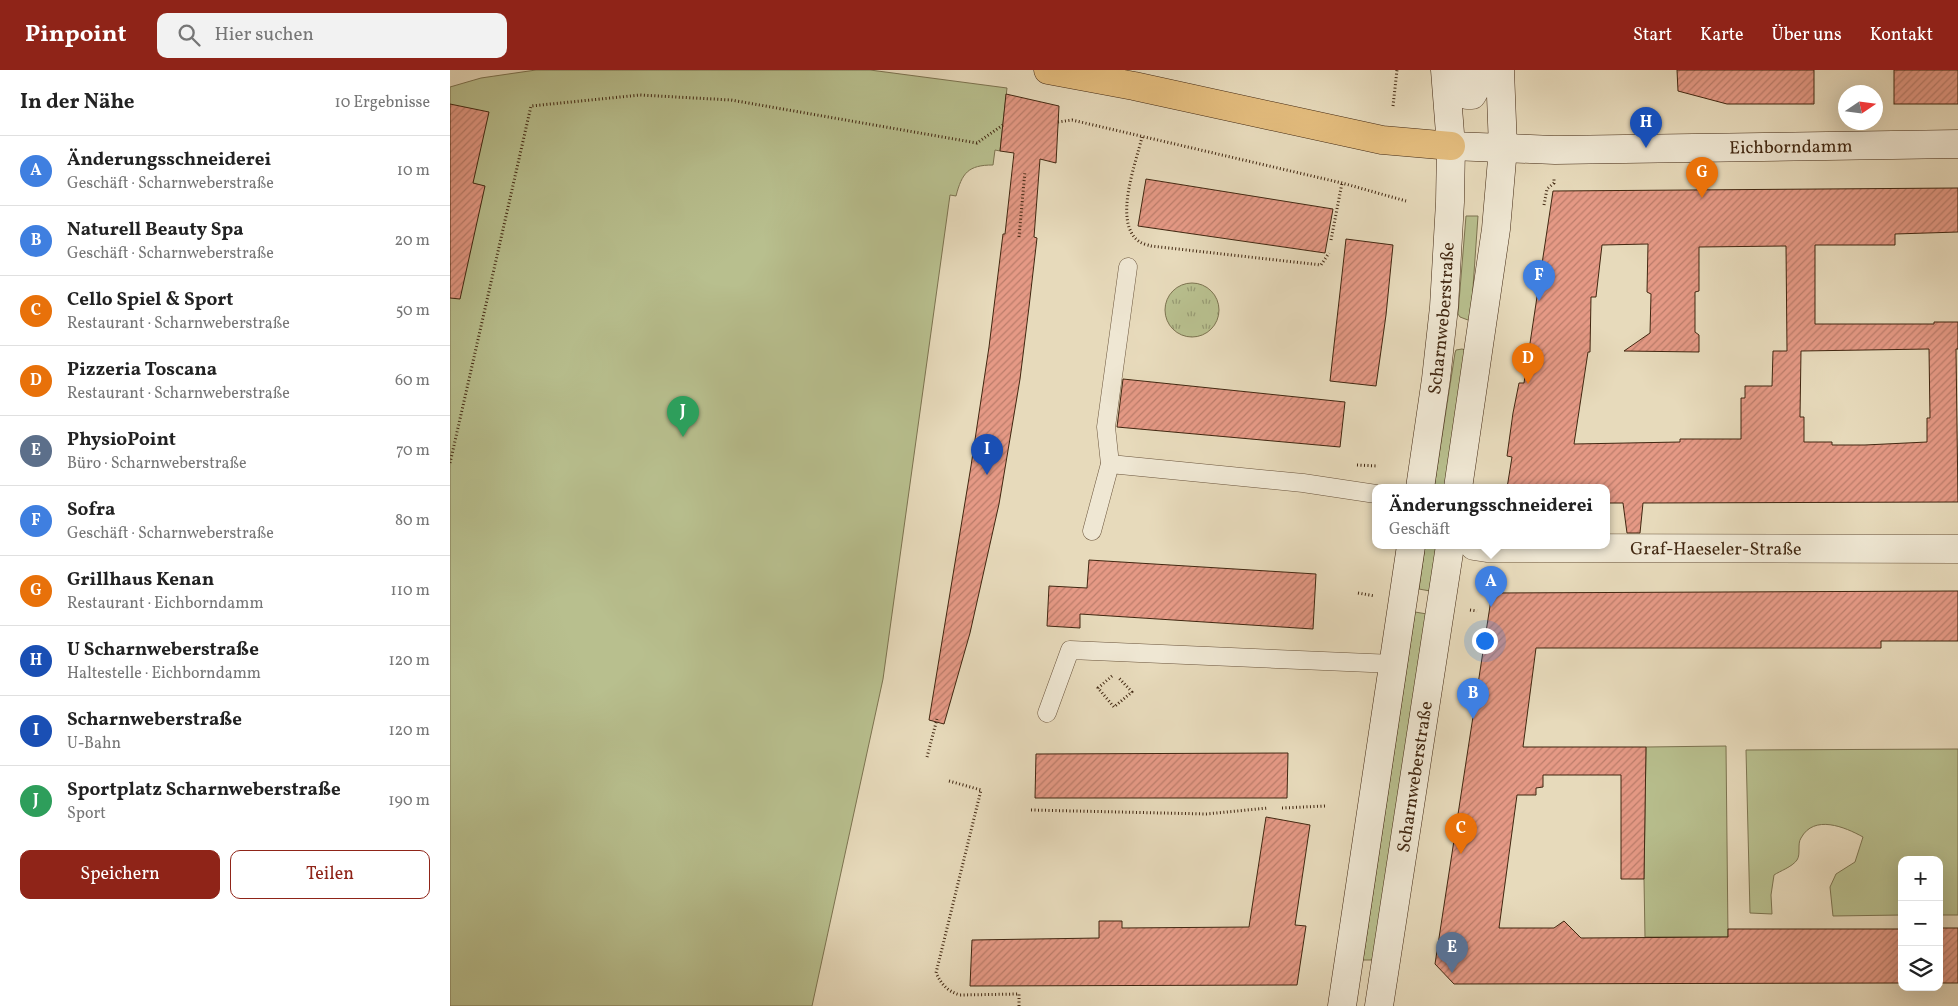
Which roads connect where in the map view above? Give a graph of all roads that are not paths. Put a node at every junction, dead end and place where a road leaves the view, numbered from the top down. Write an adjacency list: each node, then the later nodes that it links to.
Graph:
1 (1048, 70): 5 (highway)
2 (1445, 70): 5 (main road, Scharnweberstraße)
3 (1489, 71): 6 (main road)
4 (1958, 144): 6 (main road, Eichborndamm)
5 (1450, 146): 6 (main road); 9 (main road, Scharnweberstraße)
6 (1503, 148): 10 (main road)
7 (1128, 268): 8 (lane)
8 (1110, 464): 11 (lane); 12 (lane)
9 (1421, 484)
10 (1459, 484)
11 (1372, 493)
12 (1092, 531)
13 (1610, 548): 14 (main road, Graf-Haeseler-Straße)
14 (1958, 548)
15 (1411, 549): 17 (main road, Scharnweberstraße)
16 (1450, 549): 20 (main road, Scharnweberstraße)
17 (1394, 664): 18 (lane); 19 (main road, Scharnweberstraße)
18 (1047, 713)
19 (1342, 1006)
20 (1379, 1006)

